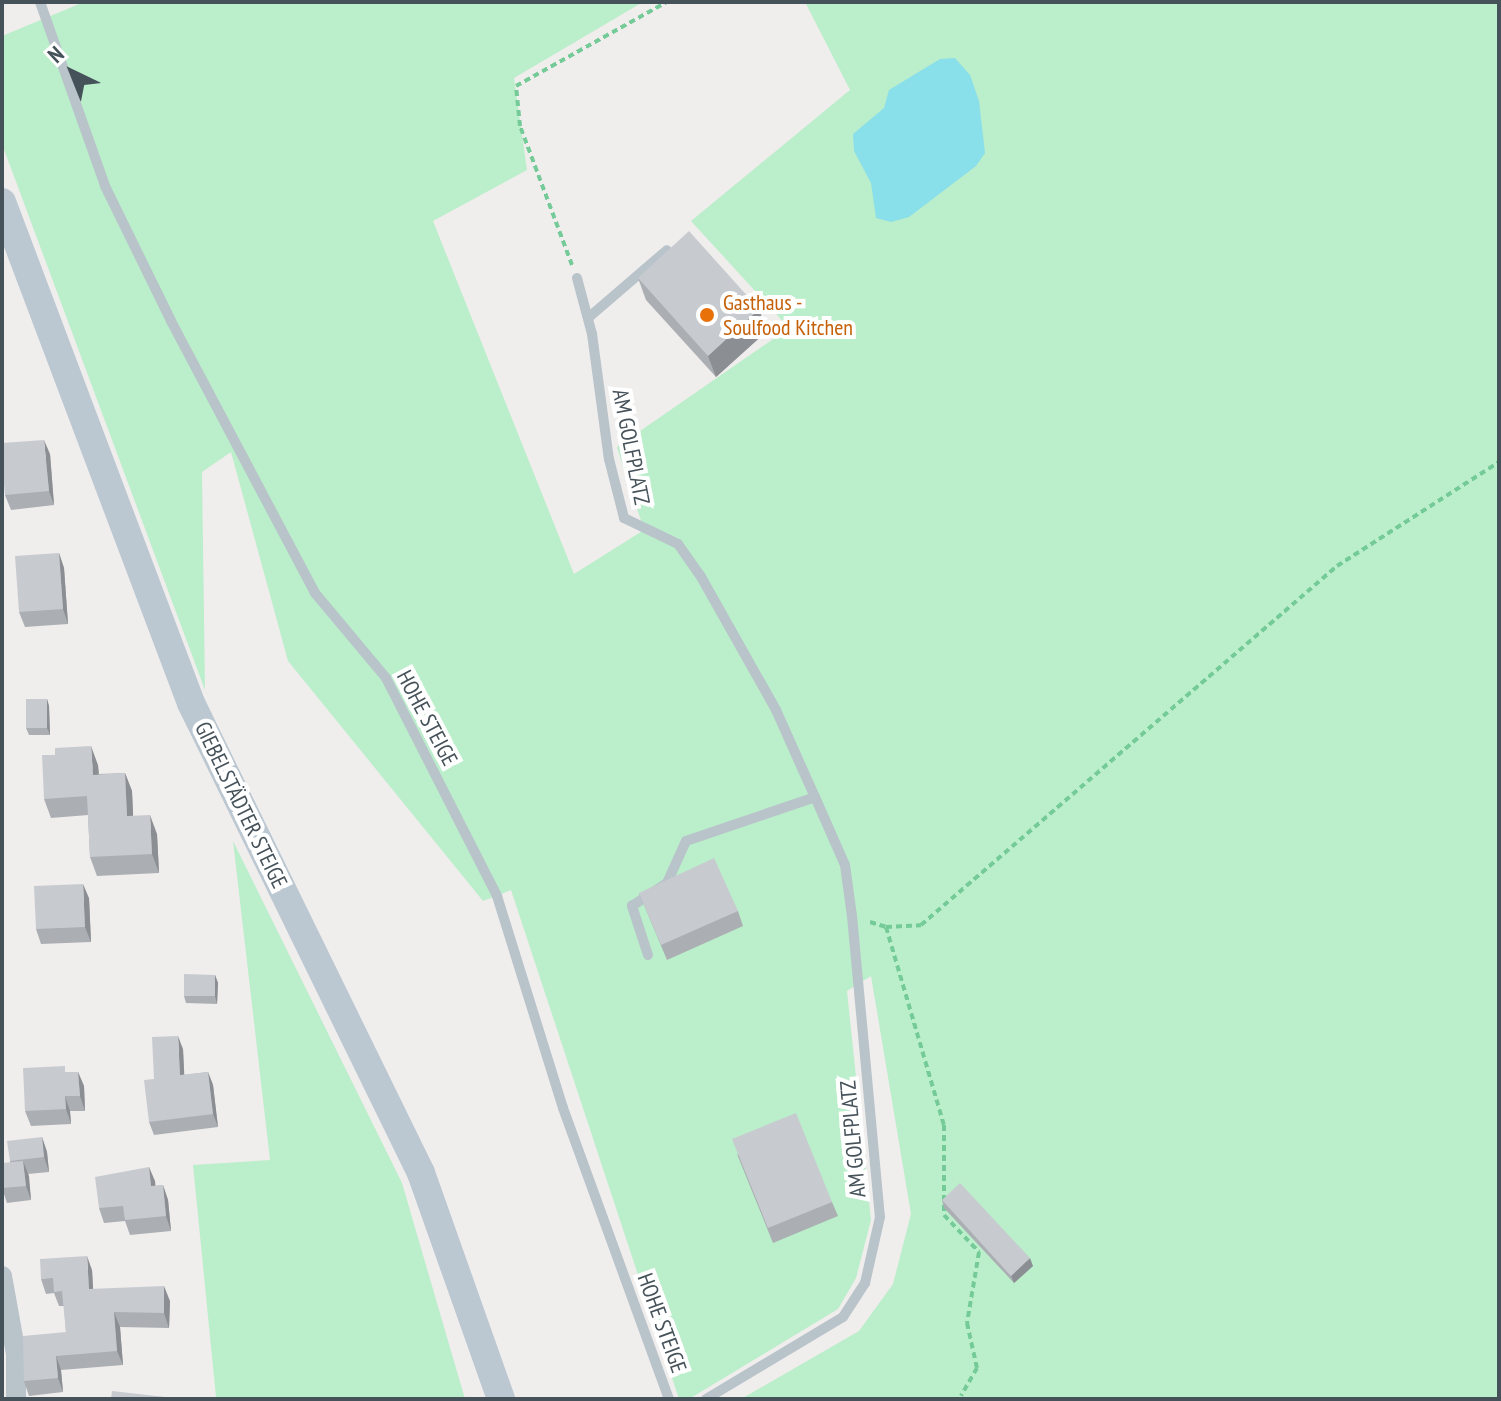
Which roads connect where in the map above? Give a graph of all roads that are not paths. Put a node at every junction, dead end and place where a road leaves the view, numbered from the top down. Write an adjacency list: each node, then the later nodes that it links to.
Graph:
1 (40, 2): 11 (lane, HOHE STEIGE)
2 (2, 202): 10 (main road, GIEBELSTÄDTER STEIGE)
3 (667, 250): 5 (lane)
4 (577, 278): 5 (lane, AM GOLFPLATZ)
5 (588, 318): 6 (lane, AM GOLFPLATZ)
6 (815, 797): 7 (lane); 12 (lane, AM GOLFPLATZ)
7 (648, 955)
8 (2, 1276): 9 (street)
9 (16, 1399)
10 (501, 1399)
11 (669, 1399)
12 (706, 1399)

